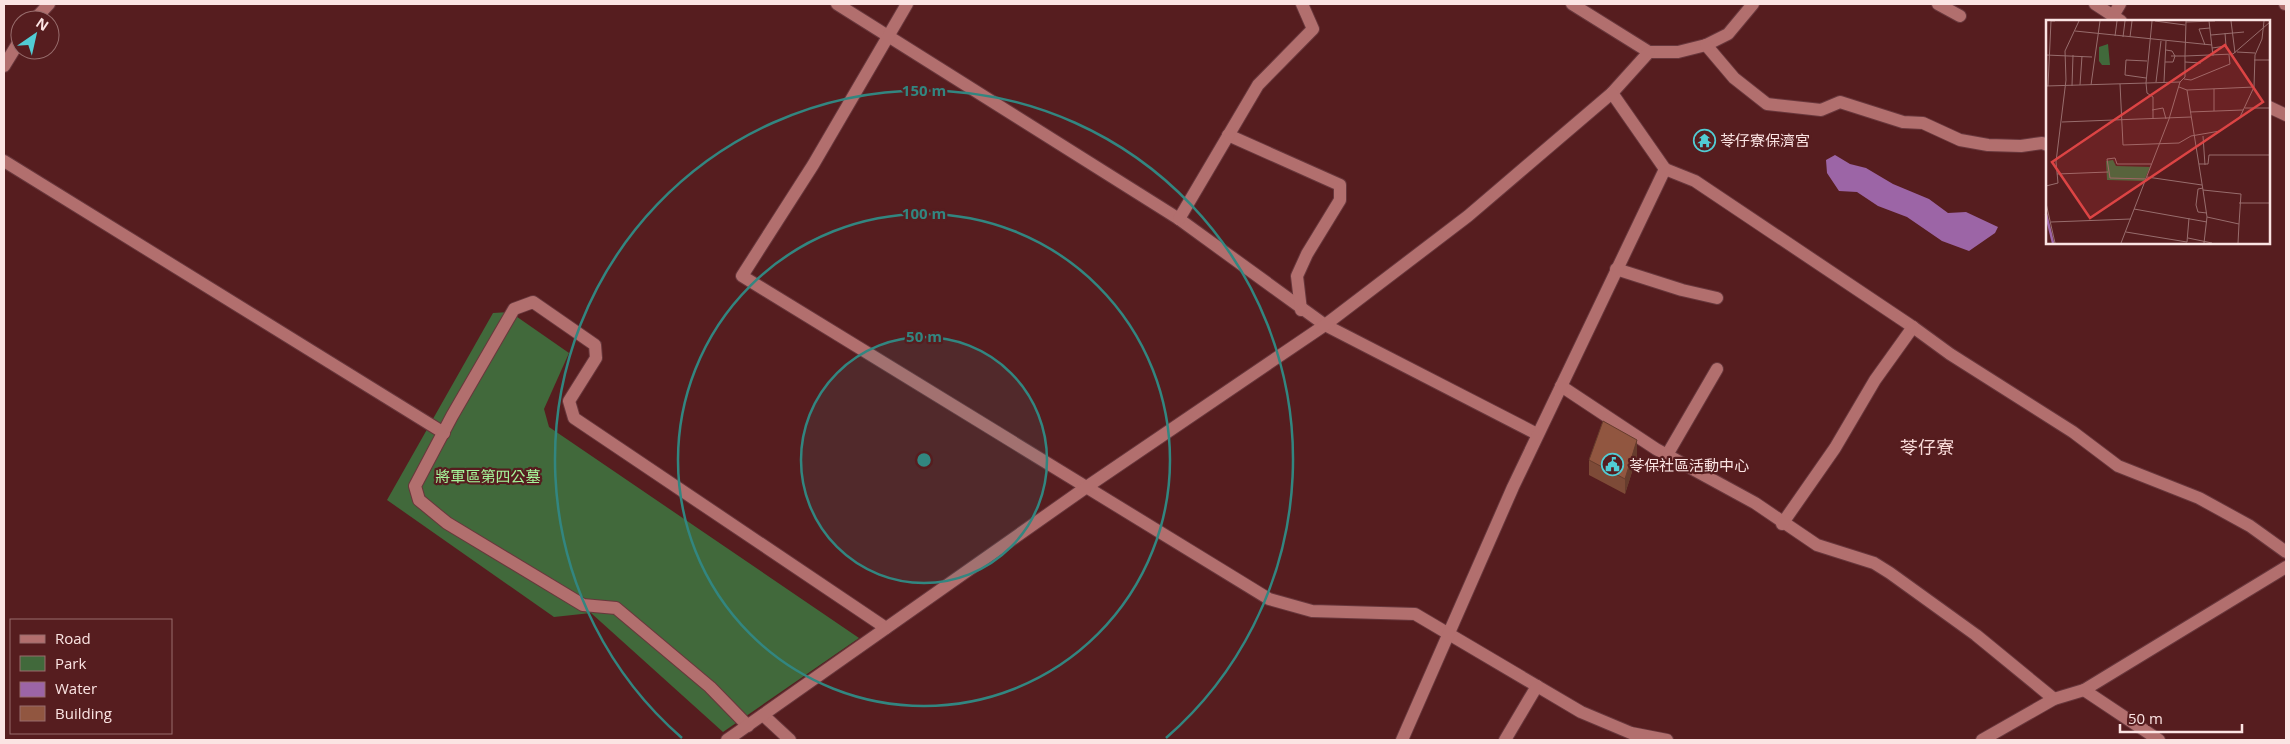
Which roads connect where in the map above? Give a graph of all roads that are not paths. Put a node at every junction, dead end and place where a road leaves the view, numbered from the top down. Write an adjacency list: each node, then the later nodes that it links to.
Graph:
1 (837, 4): 11 (street)
2 (907, 4): 11 (street)
3 (1302, 4): 17 (street)
4 (1572, 4): 13 (street)
5 (1753, 4): 12 (street)
6 (1938, 4): 9 (street)
7 (2095, 4): 10 (street)
8 (2120, 4): 10 (street)
9 (1960, 16)
10 (2117, 18)
11 (888, 35): 21 (street); 32 (street)
12 (1706, 45): 13 (street); 18 (street)
13 (1649, 52): 14 (street)
14 (1612, 93): 20 (street); 25 (street)
15 (2270, 107): 16 (street)
16 (2286, 115)
17 (1228, 135): 21 (street); 24 (street)
18 (2046, 144)
19 (4, 161): 29 (street)
20 (1665, 169): 22 (street); 26 (street)
21 (1179, 219): 24 (street)
22 (1616, 268): 23 (street); 28 (street)
23 (1717, 298)
24 (1301, 310): 25 (street)
25 (1324, 326): 30 (street); 32 (street)
26 (1913, 327): 33 (street); 34 (street)
27 (1717, 369): 31 (street)
28 (1561, 386): 30 (street); 31 (street)
29 (444, 433): 36 (street); 42 (street)
30 (1538, 434): 37 (street)
31 (1667, 455): 33 (street)
32 (1088, 486): 36 (street); 37 (street)
33 (1782, 524): 40 (street)
34 (2286, 552)
35 (2286, 567): 39 (street)
36 (886, 628): 41 (street)
37 (1450, 635): 38 (street); 45 (street)
38 (1537, 686): 46 (street); 47 (street)
39 (2084, 690): 40 (street); 49 (street)
40 (2054, 699): 48 (street)
41 (764, 715): 42 (street); 44 (street)
42 (748, 726): 43 (street)
43 (727, 740)
44 (790, 740)
45 (1402, 740)
46 (1505, 740)
47 (1667, 740)
48 (1982, 740)
49 (2159, 740)

